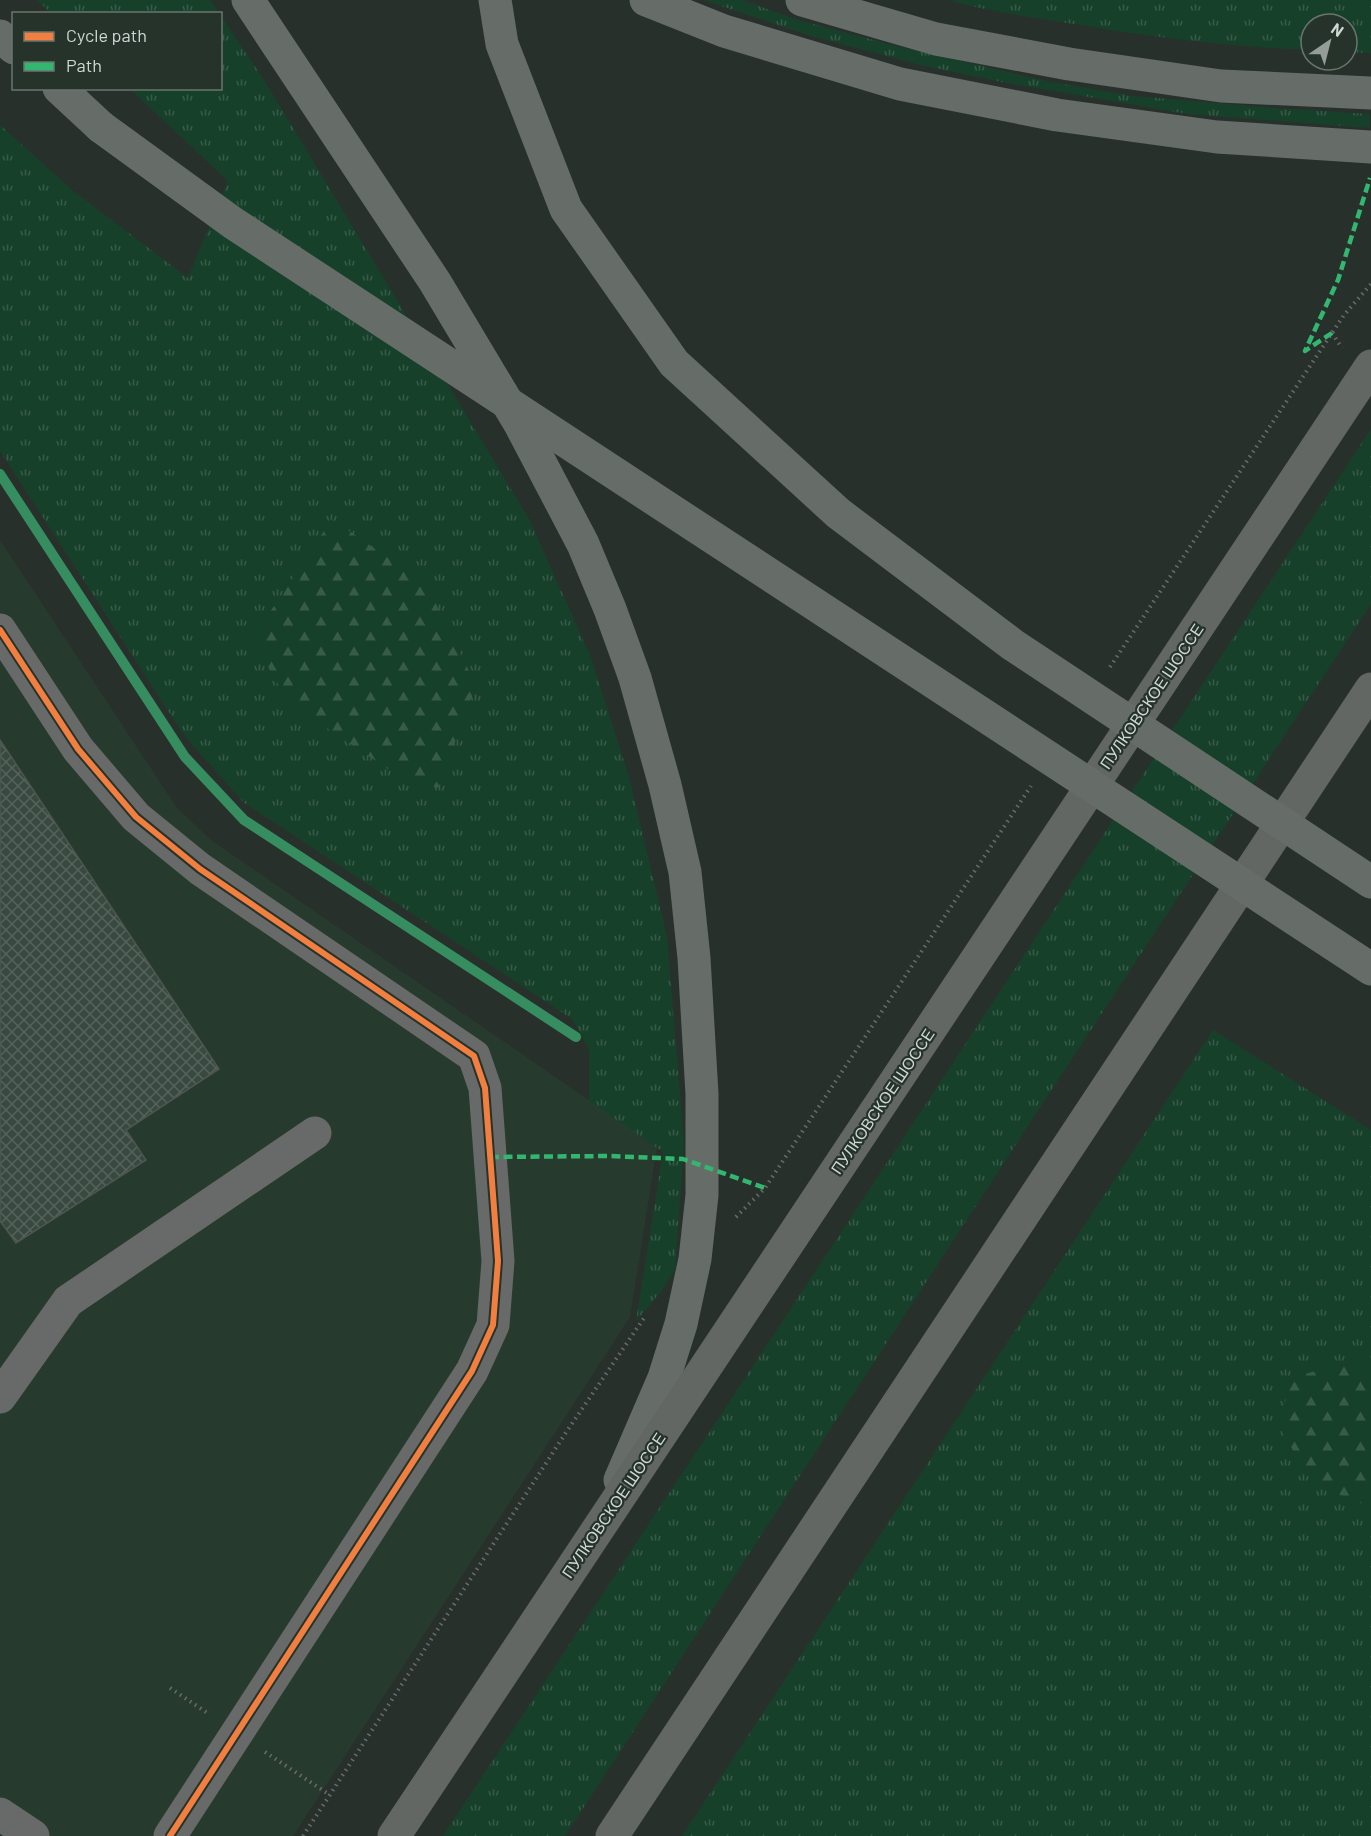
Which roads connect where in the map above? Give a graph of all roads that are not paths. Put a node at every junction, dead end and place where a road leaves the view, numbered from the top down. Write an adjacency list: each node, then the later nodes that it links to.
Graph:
1 (248, 0): 17 (main road)
2 (495, 0): 13 (main road, bridge)
3 (646, 0): 9 (main road)
4 (802, 0): 8 (main road)
5 (0, 36): 6 (main road)
6 (12, 46)
7 (61, 90): 14 (main road, bridge)
8 (1371, 93)
9 (1371, 147)
10 (1371, 366): 17 (highway, ПУЛКОВСКОЕ ШОССЕ)
11 (0, 630): 20 (street)
12 (1371, 689): 22 (highway)
13 (1371, 882)
14 (1371, 969)
15 (315, 1133): 16 (street)
16 (0, 1397)
17 (604, 1518): 21 (highway, ПУЛКОВСКОЕ ШОССЕ)
18 (0, 1814): 19 (street)
19 (33, 1836)
20 (170, 1836)
21 (394, 1836)
22 (612, 1836)

